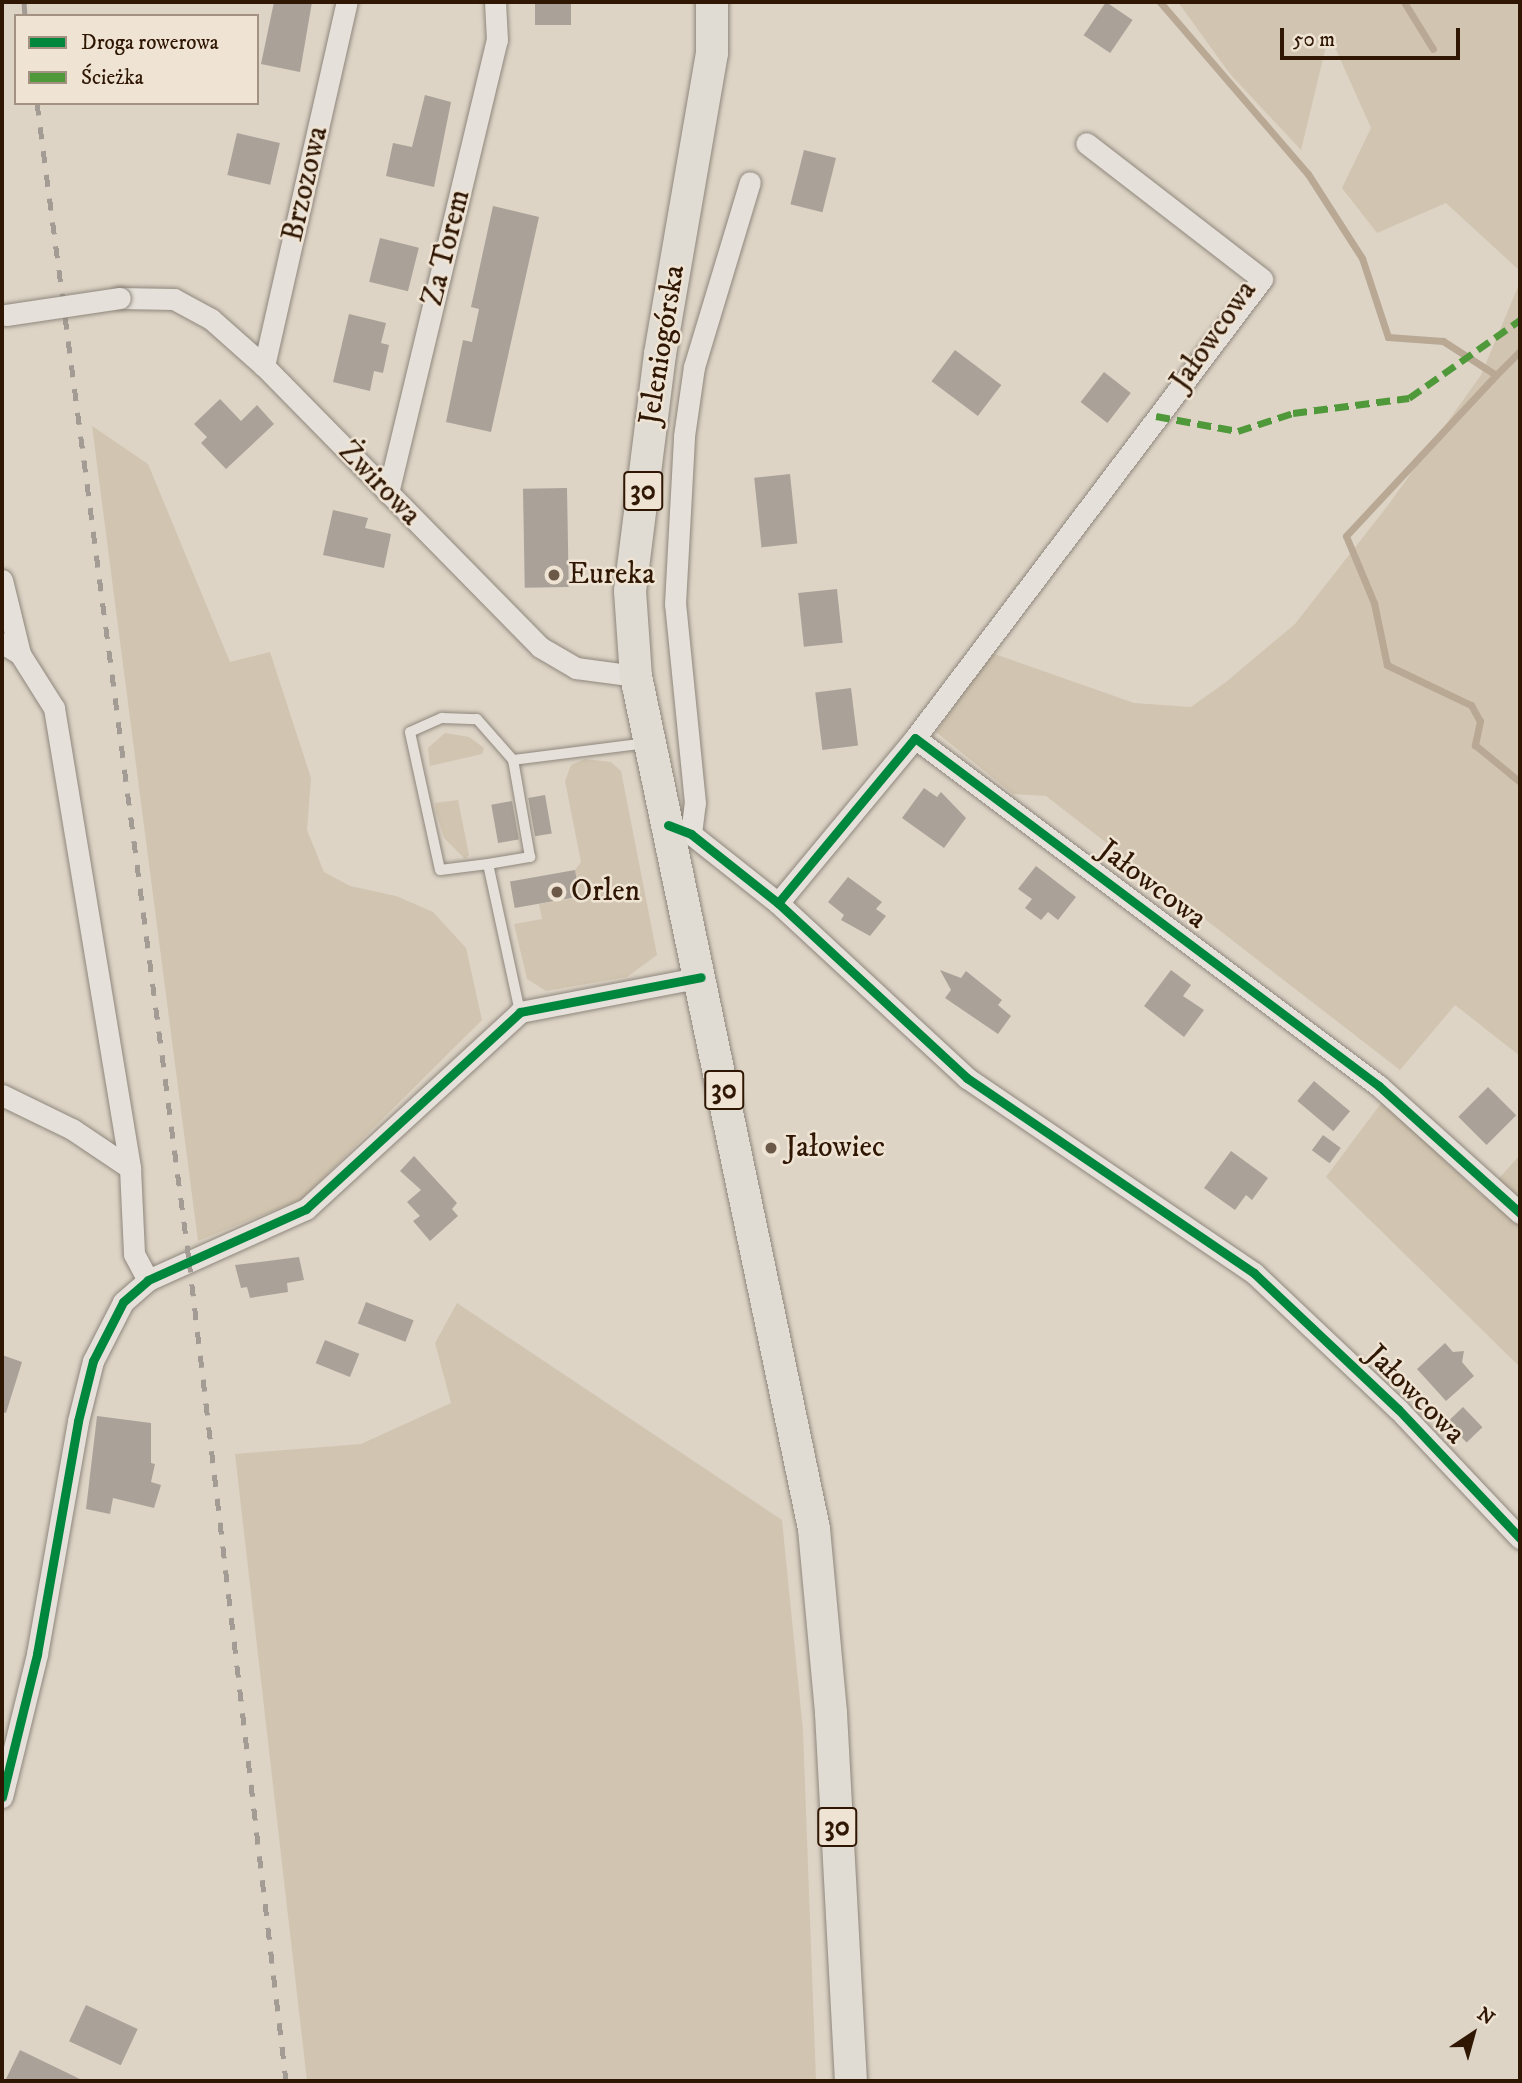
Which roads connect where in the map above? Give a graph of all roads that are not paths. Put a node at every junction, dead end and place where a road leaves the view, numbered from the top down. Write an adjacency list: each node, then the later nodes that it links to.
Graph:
1 (347, 2): 7 (street, Brzozowa)
2 (495, 2): 8 (street, Za Torem)
3 (712, 2): 11 (main road, Jeleniogórska / 30)
4 (1086, 143): 12 (street, Jałowcowa)
5 (750, 182): 15 (street)
6 (4, 315): 7 (street, Żwirowa, bridge)
7 (264, 366): 8 (street, Żwirowa)
8 (388, 492): 11 (street, Żwirowa)
9 (2, 580): 10 (street)
10 (11, 649): 21 (street)
11 (636, 676): 13 (main road, Jeleniogórska / 30)
12 (915, 738): 17 (street, Jałowcowa); 22 (street, Jałowcowa)
13 (650, 743): 14 (lane); 15 (main road, Jeleniogórska / 30)
14 (513, 760): 16 (lane); 16 (lane)
15 (680, 830): 17 (street, Jałowcowa); 18 (main road, Jeleniogórska / 30)
16 (488, 864): 19 (lane)
17 (778, 903): 24 (street, Jałowcowa)
18 (701, 977): 19 (street); 26 (main road, 30)
19 (520, 1012): 23 (street)
20 (2, 1095): 21 (street)
21 (130, 1168): 23 (street)
22 (1520, 1213)
23 (148, 1280): 25 (street)
24 (1520, 1538)
25 (2, 1797)
26 (851, 2081)

